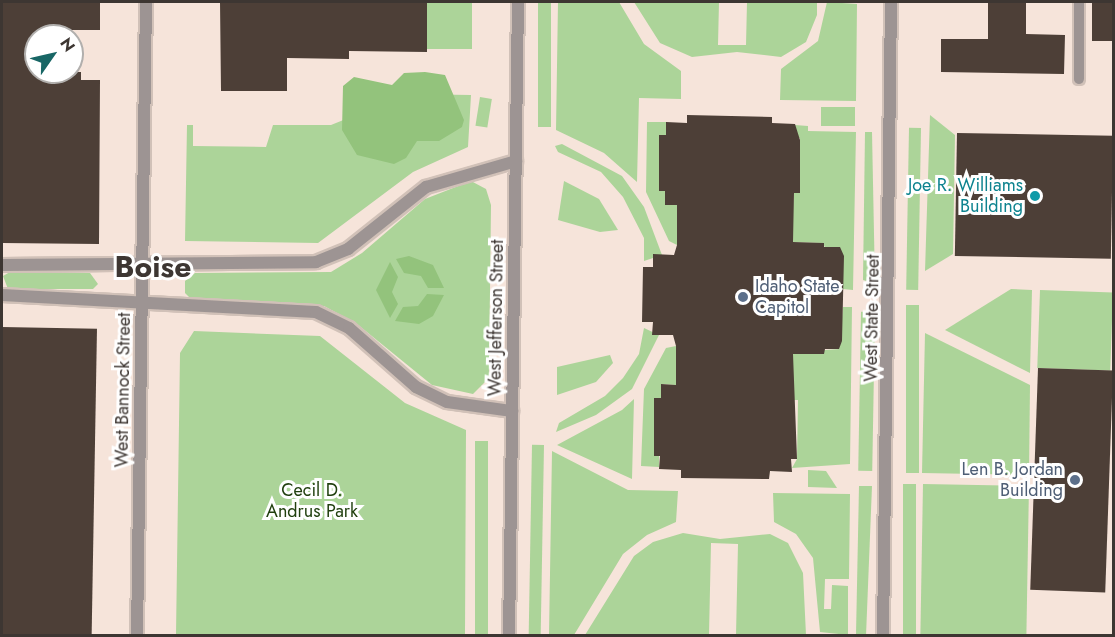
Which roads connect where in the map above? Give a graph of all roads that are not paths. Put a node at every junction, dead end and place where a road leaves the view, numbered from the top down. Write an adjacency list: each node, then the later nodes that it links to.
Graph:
1 (146, 2): 8 (street, West Bannock Street)
2 (518, 2): 6 (street, West Jefferson Street)
3 (891, 2): 14 (street, West State Street)
4 (1079, 2): 5 (lane)
5 (1078, 79)
6 (516, 161): 8 (street); 11 (street, West Jefferson Street)
7 (2, 265): 8 (street)
8 (143, 267): 10 (street, West Bannock Street)
9 (2, 295): 10 (street)
10 (142, 303): 11 (street); 12 (street, West Bannock Street)
11 (513, 411): 13 (street, West Jefferson Street)
12 (137, 636)
13 (509, 636)
14 (883, 636)

